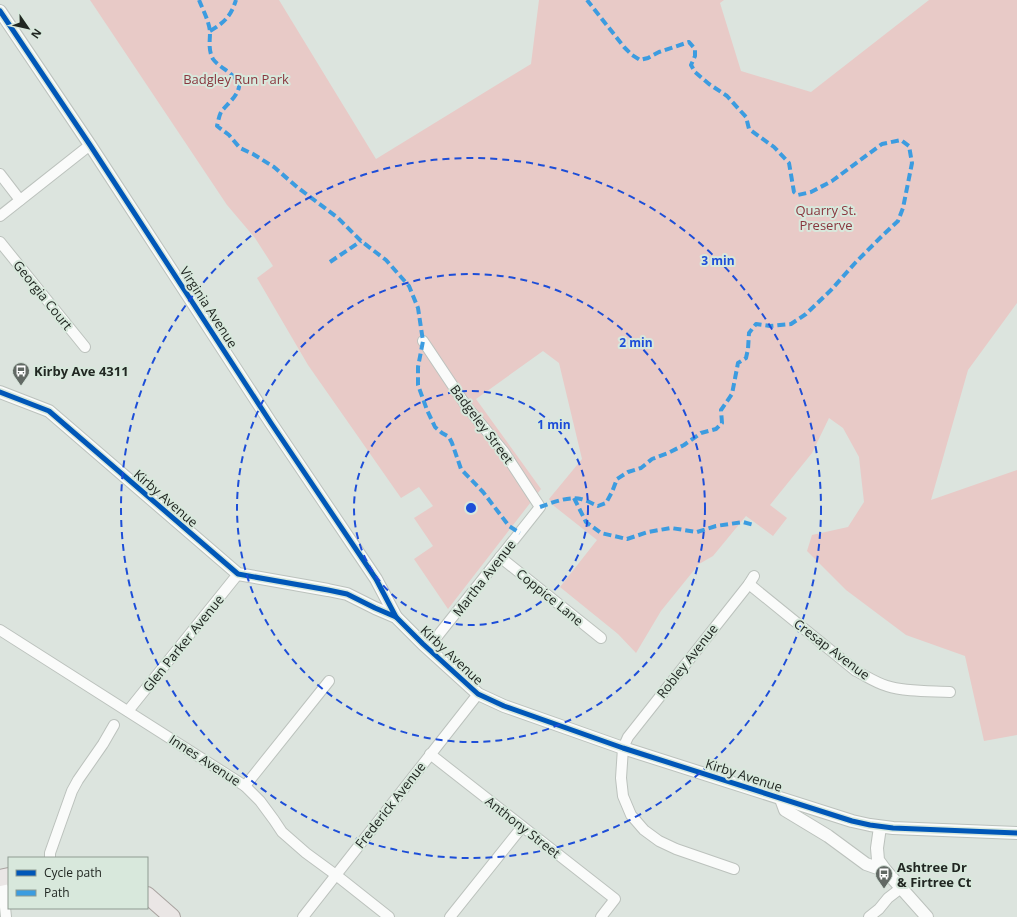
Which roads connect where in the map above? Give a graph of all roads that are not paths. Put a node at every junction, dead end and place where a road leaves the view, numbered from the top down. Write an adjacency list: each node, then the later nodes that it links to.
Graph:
1 (0, 11): 2 (street, Virginia Avenue)
2 (90, 145): 4 (street); 14 (street, Virginia Avenue)
3 (0, 174): 4 (street)
4 (20, 200): 5 (street)
5 (0, 216)
6 (0, 242): 8 (street, Georgia Court)
7 (423, 341): 10 (street, Badgeley Street)
8 (85, 347)
9 (0, 392): 12 (street, Kirby Avenue)
10 (540, 507): 11 (street, Martha Avenue)
11 (500, 557): 16 (street, Coppice Lane); 17 (street, Martha Avenue)
12 (238, 574): 14 (street, Kirby Avenue); 21 (street, Glen Parker Avenue)
13 (752, 580): 19 (street, Cresap Avenue); 23 (street, Robley Avenue)
14 (396, 617): 17 (street, Kirby Avenue)
15 (0, 630): 21 (street, Innes Avenue)
16 (601, 638)
17 (428, 648): 20 (street, Kirby Avenue)
18 (330, 681): 25 (street)
19 (950, 692)
20 (478, 694): 23 (street, Kirby Avenue); 24 (street, Frederick Avenue)
21 (128, 711): 25 (street, Innes Avenue)
22 (114, 725): 30 (street)
23 (623, 748): 26 (street, Kirby Avenue); 31 (street)
24 (430, 754): 27 (street, Anthony Street); 33 (street, Frederick Avenue)
25 (245, 786): 33 (street, Innes Avenue)
26 (781, 798): 28 (street, Kirby Avenue); 32 (street)
27 (522, 827): 41 (street); 42 (street, Anthony Street)
28 (880, 827): 29 (street, Kirby Avenue); 32 (street)
29 (1017, 833)
30 (50, 857)
31 (734, 869)
32 (886, 871): 35 (street)
33 (336, 875): 39 (street, Frederick Avenue); 40 (street, Innes Avenue)
34 (4, 877): 37 (street)
35 (901, 888): 43 (street); 44 (street)
36 (148, 896): 38 (main road)
37 (6, 917)
38 (172, 917)
39 (303, 917)
40 (389, 917)
41 (450, 917)
42 (601, 917)
43 (869, 917)
44 (927, 917)

